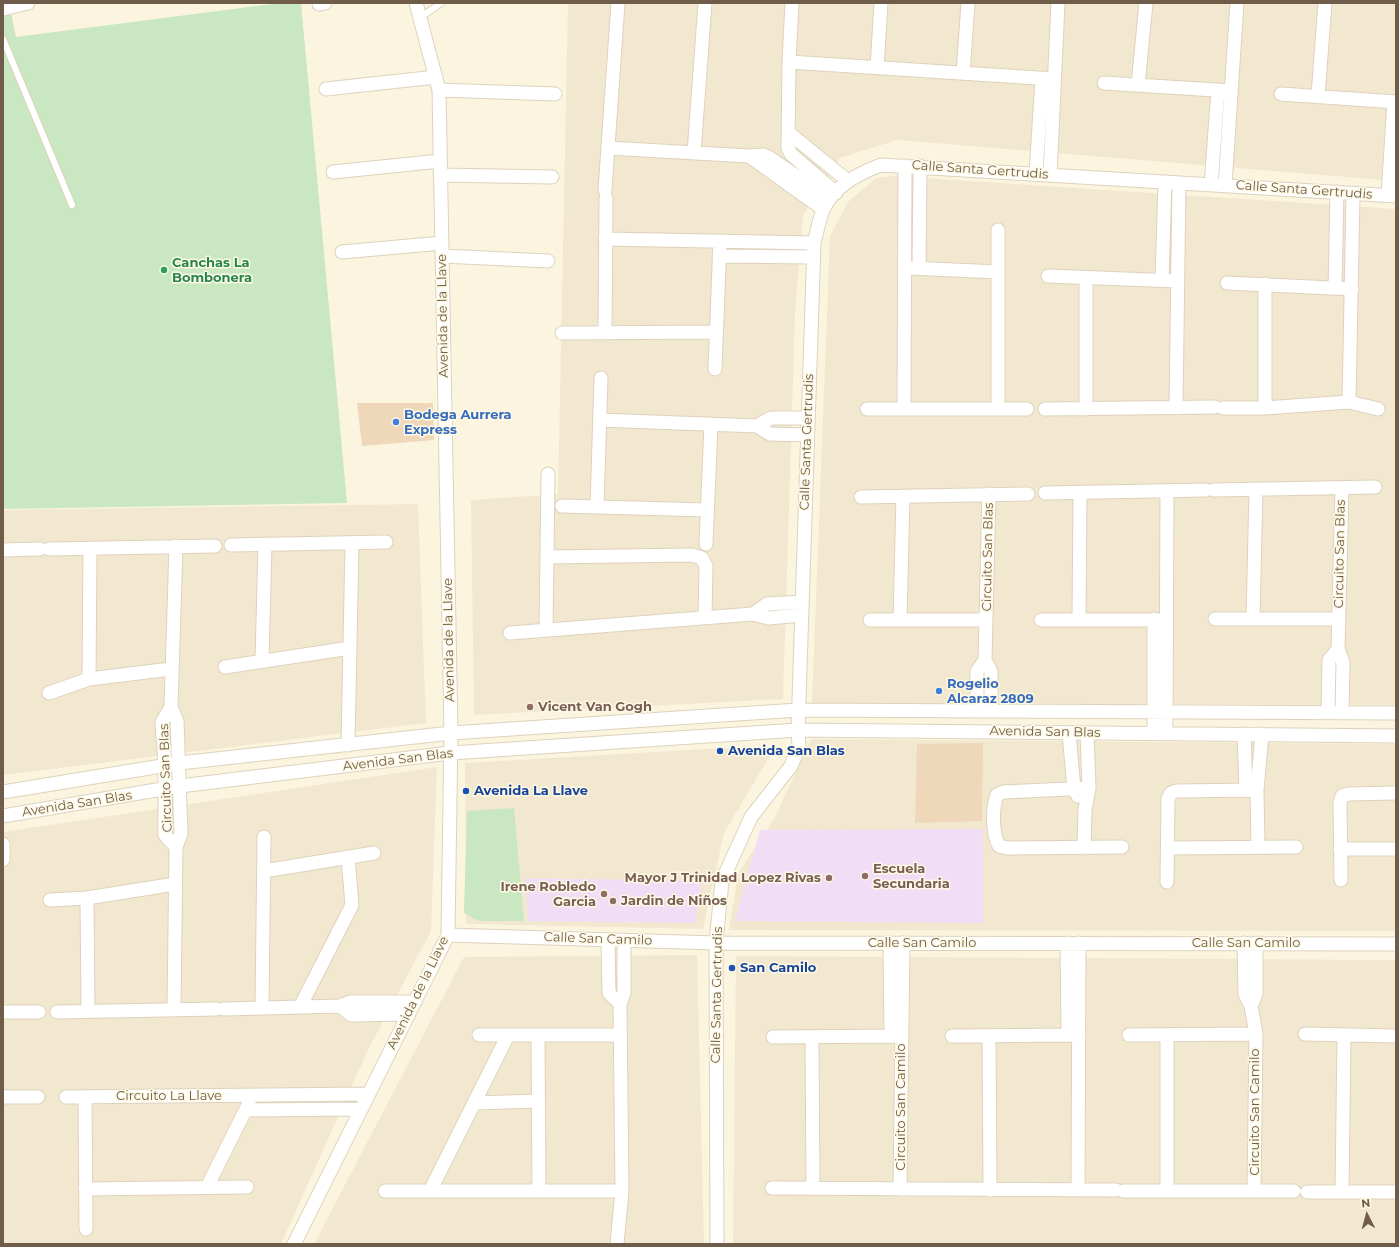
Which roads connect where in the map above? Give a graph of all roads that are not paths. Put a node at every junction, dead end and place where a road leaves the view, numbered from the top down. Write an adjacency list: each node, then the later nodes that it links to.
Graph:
1 (28, 3): 13 (street)
2 (416, 3): 14 (street, Avenida de la Llave)
3 (441, 3): 14 (lane)
4 (618, 3): 30 (street)
5 (705, 3): 31 (street)
6 (792, 3): 16 (street)
7 (881, 3): 17 (street)
8 (968, 3): 18 (street)
9 (1058, 3): 19 (street)
10 (1146, 3): 22 (street)
11 (1237, 3): 24 (street)
12 (1325, 3): 27 (street)
13 (3, 9)
14 (421, 17): 20 (street, Avenida de la Llave)
15 (3, 39): 49 (lane)
16 (789, 62): 17 (street); 29 (street)
17 (877, 68): 18 (street)
18 (963, 73): 19 (street)
19 (1048, 79): 36 (street); 37 (street)
20 (438, 83): 23 (street); 25 (street); 32 (street, Avenida de la Llave)
21 (1104, 83): 22 (street)
22 (1138, 85): 24 (street)
23 (326, 89)
24 (1225, 90): 43 (street); 44 (street)
25 (555, 94)
26 (1281, 94): 27 (street)
27 (1318, 96): 28 (street)
28 (1395, 102): 47 (street)
29 (789, 133): 40 (street); 48 (street)
30 (608, 148): 31 (street); 51 (street)
31 (694, 153): 48 (street)
32 (440, 160): 35 (street); 38 (street, Avenida de la Llave)
33 (905, 166): 34 (street, Calle Santa Gertrudis); 40 (street, Calle Santa Gertrudis); 59 (street)
34 (920, 166): 36 (street, Calle Santa Gertrudis); 60 (street)
35 (333, 172)
36 (1036, 174): 37 (street, Calle Santa Gertrudis)
37 (1050, 174): 41 (street, Calle Santa Gertrudis)
38 (440, 175): 39 (street); 54 (street, Avenida de la Llave)
39 (552, 177)
40 (848, 181): 48 (street, Calle Santa Gertrudis)
41 (1165, 182): 42 (street, Calle Santa Gertrudis); 64 (street)
42 (1179, 183): 43 (street, Calle Santa Gertrudis); 65 (street)
43 (1211, 184): 44 (street, Calle Santa Gertrudis)
44 (1225, 185): 45 (street, Calle Santa Gertrudis)
45 (1337, 192): 46 (street, Calle Santa Gertrudis); 68 (street)
46 (1353, 194): 47 (street, Calle Santa Gertrudis); 69 (street)
47 (1392, 196)
48 (830, 200): 53 (street, Calle Santa Gertrudis)
49 (72, 205)
50 (998, 230): 61 (street)
51 (605, 239): 52 (street); 72 (street)
52 (720, 241): 53 (street); 56 (street)
53 (814, 243): 57 (street, Calle Santa Gertrudis)
54 (442, 249): 55 (street); 58 (street); 149 (street, Avenida de la Llave)
55 (342, 252)
56 (719, 256): 57 (street); 70 (street)
57 (813, 257): 85 (street, Calle Santa Gertrudis)
58 (548, 261)
59 (904, 268): 60 (street); 79 (street)
60 (919, 268): 61 (street)
61 (998, 272): 80 (street)
62 (1048, 276): 63 (street)
63 (1086, 278): 64 (street); 76 (street)
64 (1162, 280): 65 (street)
65 (1177, 281): 77 (street)
66 (1227, 282): 67 (street)
67 (1265, 284): 68 (street); 78 (street)
68 (1335, 288): 69 (street)
69 (1352, 289): 75 (street)
70 (716, 332): 72 (street); 73 (street)
71 (562, 333): 72 (street)
72 (605, 333)
73 (715, 369)
74 (602, 378): 86 (street)
75 (1349, 402): 78 (street); 83 (street)
76 (1086, 408): 77 (street); 82 (street)
77 (1176, 408): 78 (street)
78 (1265, 408)
79 (904, 409): 80 (street); 84 (street)
80 (998, 409): 81 (street)
81 (1027, 409)
82 (1045, 409)
83 (1378, 409)
84 (867, 410)
85 (808, 418): 88 (street); 89 (street, Calle Santa Gertrudis)
86 (600, 420): 87 (street); 102 (street)
87 (711, 424): 88 (street); 103 (street)
88 (757, 426): 89 (street)
89 (807, 435): 114 (street, Calle Santa Gertrudis)
90 (548, 474): 113 (street)
91 (1374, 487): 92 (street, Circuito San Blas)
92 (1342, 488): 93 (street, Circuito San Blas); 120 (street, Circuito San Blas)
93 (1256, 489): 94 (street, Circuito San Blas); 119 (street)
94 (1167, 491): 96 (street, Circuito San Blas); 126 (street)
95 (1045, 493): 96 (street, Circuito San Blas)
96 (1080, 493): 125 (street)
97 (989, 494): 98 (street, Circuito San Blas); 99 (street, Circuito San Blas); 123 (street, Circuito San Blas)
98 (1028, 494)
99 (903, 496): 100 (street, Circuito San Blas); 122 (street)
100 (861, 497)
101 (562, 506): 102 (street)
102 (597, 507): 103 (street)
103 (708, 510): 107 (street)
104 (386, 542): 105 (street)
105 (352, 543): 106 (street); 129 (street)
106 (265, 544): 108 (street); 132 (street)
107 (706, 544)
108 (231, 545)
109 (176, 546): 110 (street); 111 (street); 134 (street, Circuito San Blas)
110 (215, 546)
111 (90, 548): 112 (street); 135 (street)
112 (3, 550)
113 (547, 557): 117 (street); 127 (street)
114 (802, 602): 115 (street); 116 (street, Calle Santa Gertrudis)
115 (753, 614): 116 (street); 117 (street)
116 (802, 616): 138 (street, Calle Santa Gertrudis)
117 (705, 617): 127 (street)
118 (1215, 619): 119 (street, Circuito San Blas)
119 (1253, 619): 120 (street, Circuito San Blas)
120 (1339, 619): 130 (street, Circuito San Blas)
121 (870, 620): 122 (street, Circuito San Blas)
122 (900, 620): 123 (street, Circuito San Blas)
123 (986, 620): 131 (street, Circuito San Blas)
124 (1041, 620): 125 (street)
125 (1079, 620): 126 (street)
126 (1160, 620): 141 (street)
127 (546, 630): 128 (street)
128 (510, 633)
129 (350, 648): 132 (street); 153 (street)
130 (1338, 649): 142 (street, Circuito San Blas); 143 (street, Circuito San Blas)
131 (985, 660): 139 (street, Circuito San Blas); 140 (street, Circuito San Blas)
132 (262, 661): 133 (street)
133 (225, 667)
134 (171, 669): 135 (street); 137 (street, Circuito San Blas)
135 (89, 679): 136 (street)
136 (49, 693)
137 (171, 707): 155 (street, Circuito San Blas); 156 (street, Circuito San Blas)
138 (798, 710): 139 (street, Avenida San Blas); 145 (street, Calle Santa Gertrudis); 149 (street, Avenida San Blas)
139 (977, 711): 140 (street, Avenida San Blas)
140 (991, 711): 141 (street, Avenida San Blas)
141 (1160, 712): 142 (street, Avenida San Blas); 148 (street)
142 (1328, 712): 143 (street, Avenida San Blas)
143 (1342, 712): 144 (street, Avenida San Blas)
144 (1396, 712)
145 (798, 730): 146 (street, Avenida San Blas); 154 (street, Avenida San Blas); 188 (street, Calle Santa Gertrudis)
146 (1069, 732): 147 (street, Avenida San Blas); 160 (street)
147 (1087, 733): 148 (street, Avenida San Blas); 158 (street)
148 (1160, 733): 150 (street, Avenida San Blas)
149 (451, 734): 153 (street, Avenida San Blas); 154 (street, Avenida de la Llave)
150 (1244, 734): 151 (street, Avenida San Blas); 161 (street)
151 (1262, 734): 152 (street, Avenida San Blas); 161 (street)
152 (1396, 736)
153 (348, 745): 155 (street, Avenida San Blas)
154 (450, 753): 157 (street, Avenida San Blas); 185 (street, Avenida de la Llave)
155 (180, 763): 156 (street, Avenida San Blas); 157 (street, Circuito San Blas)
156 (165, 765): 159 (street, Circuito San Blas); 162 (street, Avenida San Blas)
157 (180, 786): 159 (street, Avenida San Blas); 168 (street, Circuito San Blas)
158 (1089, 788): 160 (street); 164 (street)
159 (165, 789): 165 (street, Avenida San Blas); 168 (street, Circuito San Blas)
160 (1074, 789): 164 (street); 172 (street)
161 (1251, 790): 170 (street); 173 (street)
162 (3, 792)
163 (1396, 793): 174 (street)
164 (1085, 810): 172 (street)
165 (3, 816)
166 (264, 837): 179 (street)
167 (3, 844): 178 (street)
168 (176, 847): 182 (street, Circuito San Blas)
169 (1122, 847): 172 (street)
170 (1258, 847): 171 (street); 173 (street)
171 (1296, 847)
172 (1084, 848)
173 (1168, 848): 181 (street)
174 (1340, 849): 175 (street); 180 (street)
175 (1396, 849)
176 (374, 853): 177 (street)
177 (348, 857): 179 (street); 197 (street)
178 (3, 860)
179 (264, 871): 198 (street)
180 (1340, 880)
181 (1167, 882)
182 (175, 884): 183 (street); 199 (street, Circuito San Blas)
183 (87, 898): 184 (street); 200 (street)
184 (50, 900)
185 (448, 935): 186 (street, Calle San Camilo); 194 (street, Avenida de la Llave)
186 (608, 940): 187 (street, Calle San Camilo); 195 (street)
187 (624, 940): 188 (street, Calle San Camilo); 195 (street)
188 (716, 943): 189 (street, Calle San Camilo); 250 (street, Calle Santa Gertrudis)
189 (890, 943): 190 (street, Calle San Camilo); 215 (street, Circuito San Camilo)
190 (903, 943): 191 (street, Calle San Camilo); 215 (street)
191 (1073, 943): 192 (street, Calle San Camilo); 211 (street)
192 (1250, 943): 193 (street, Calle San Camilo); 205 (street, Circuito San Camilo)
193 (1396, 944)
194 (415, 1002): 196 (street); 204 (street, Avenida de la Llave)
195 (620, 1004): 210 (street)
196 (340, 1006): 197 (street); 204 (street)
197 (300, 1007): 198 (street)
198 (262, 1008): 199 (street)
199 (174, 1009): 200 (street)
200 (88, 1011): 203 (street)
201 (3, 1012): 202 (street)
202 (39, 1012)
203 (57, 1012)
204 (409, 1014): 221 (street, Avenida de la Llave)
205 (1256, 1034): 213 (street, Circuito San Camilo); 244 (street, Circuito San Camilo)
206 (1305, 1034): 214 (street)
207 (480, 1035): 208 (street)
208 (508, 1035): 209 (street); 228 (street)
209 (538, 1035): 210 (street); 227 (street)
210 (620, 1035): 242 (street)
211 (1073, 1035): 217 (street); 238 (street)
212 (1129, 1035): 213 (street, Circuito San Camilo)
213 (1168, 1035): 243 (street)
214 (1344, 1035): 218 (street); 245 (street)
215 (896, 1036): 220 (street, Circuito San Camilo); 236 (street, Circuito San Camilo)
216 (952, 1036): 217 (street)
217 (989, 1036): 237 (street)
218 (1396, 1036)
219 (773, 1037): 220 (street, Circuito San Camilo)
220 (812, 1037): 234 (street)
221 (369, 1094): 222 (street, Circuito La Llave); 230 (street, Avenida de la Llave)
222 (253, 1096): 226 (street, Circuito La Llave); 229 (street)
223 (3, 1097): 224 (street)
224 (38, 1097)
225 (66, 1097): 226 (street, Circuito La Llave)
226 (85, 1097): 235 (street)
227 (538, 1101): 228 (street); 241 (street)
228 (474, 1103): 240 (street)
229 (246, 1110): 230 (street); 231 (street)
230 (361, 1110): 248 (street, Avenida de la Llave)
231 (207, 1187): 232 (street); 235 (street)
232 (247, 1187)
233 (772, 1188): 234 (street, Circuito San Camilo)
234 (813, 1188): 236 (street, Circuito San Camilo)
235 (86, 1189): 247 (street)
236 (900, 1189): 237 (street, Circuito San Camilo)
237 (990, 1190): 238 (street, Circuito San Camilo)
238 (1078, 1190): 243 (street, Circuito San Camilo)
239 (385, 1191): 240 (street)
240 (430, 1191): 241 (street)
241 (539, 1191): 242 (street)
242 (622, 1191): 249 (street)
243 (1167, 1191): 244 (street, Circuito San Camilo)
244 (1254, 1191): 245 (street, Circuito San Camilo)
245 (1342, 1192): 246 (street, Circuito San Camilo)
246 (1396, 1192)
247 (86, 1229)
248 (294, 1244)
249 (617, 1244)
250 (717, 1244)

